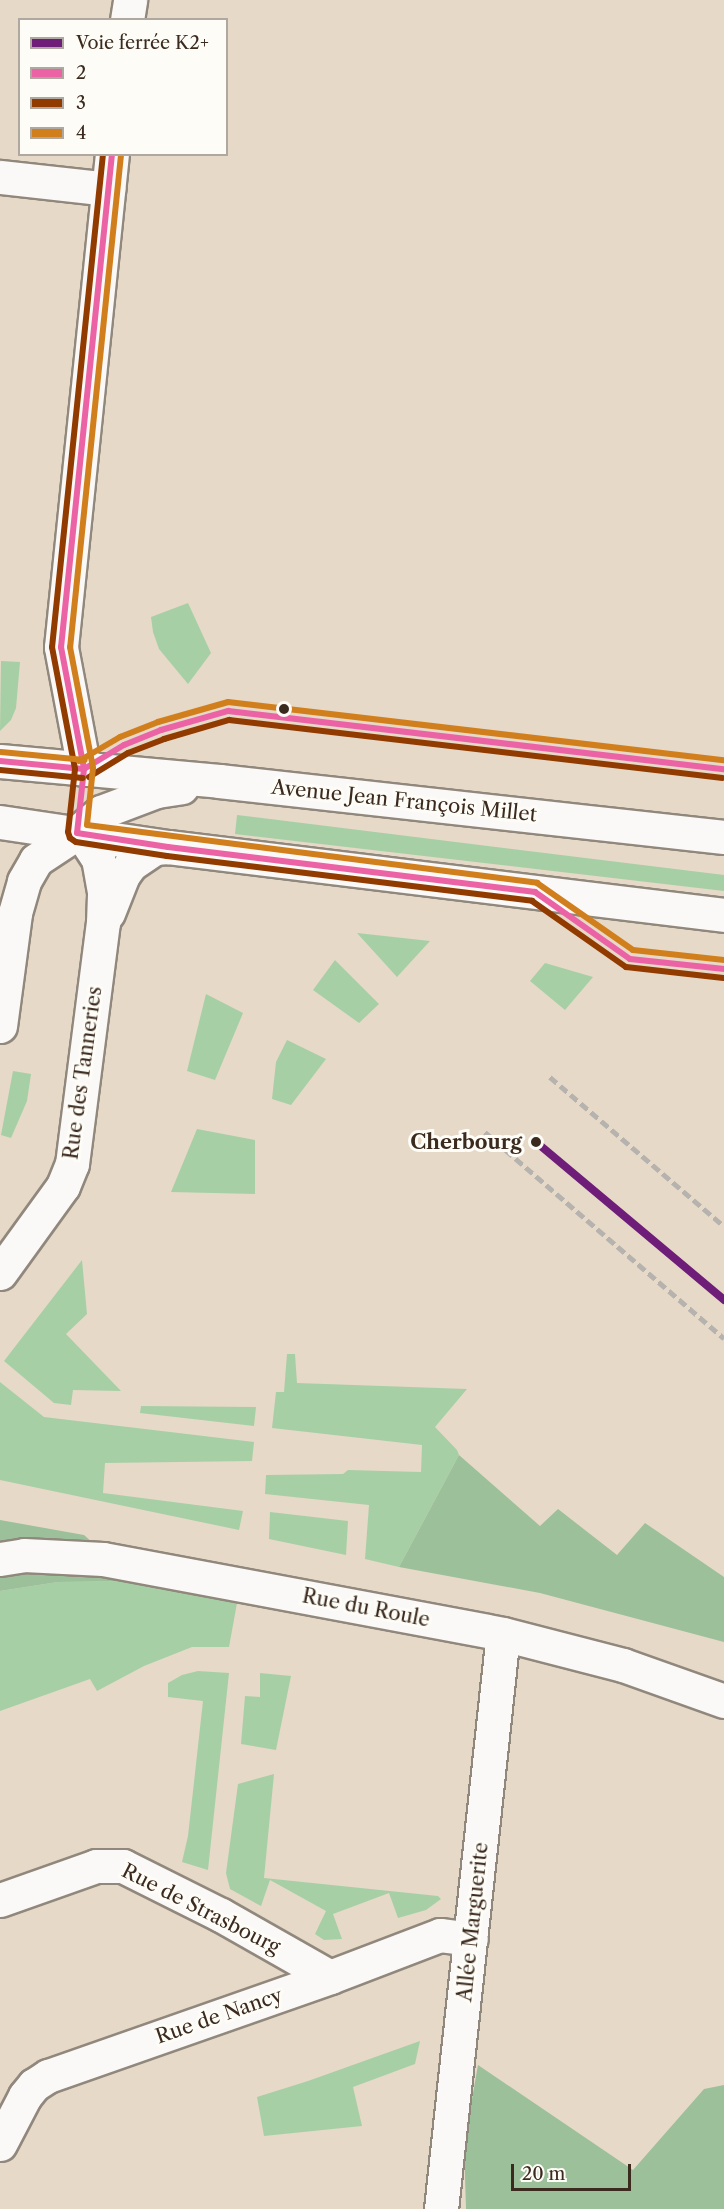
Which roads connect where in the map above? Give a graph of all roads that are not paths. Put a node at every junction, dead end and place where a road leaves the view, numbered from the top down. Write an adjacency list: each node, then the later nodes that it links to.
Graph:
1 (130, 0): 2 (main road)
2 (127, 18)
3 (112, 156): 5 (main road)
4 (0, 177): 5 (main road)
5 (108, 189): 7 (main road)
6 (0, 761): 7 (main road, Avenue Jean François Millet)
7 (84, 769): 8 (main road, Avenue Jean François Millet); 10 (main road)
8 (219, 781): 10 (main road); 11 (main road, Avenue Jean François Millet)
9 (0, 822): 10 (main road)
10 (77, 833): 12 (main road); 14 (main road, Rue des Tanneries); 15 (main road)
11 (724, 837)
12 (168, 847): 13 (main road); 14 (main road, Rue des Tanneries)
13 (724, 915)
14 (103, 923): 16 (main road, Rue des Tanneries)
15 (0, 1026)
16 (0, 1273)
17 (0, 1558): 18 (main road, Rue du Roule)
18 (503, 1635): 19 (main road, Rue du Roule); 21 (main road, Allée Marguerite)
19 (724, 1701)
20 (0, 1900): 22 (main road, Rue de Strasbourg)
21 (471, 1939): 22 (main road, Rue de Nancy); 24 (main road, Allée Marguerite)
22 (330, 1977): 23 (main road, Rue de Nancy)
23 (0, 2144)
24 (441, 2209)

